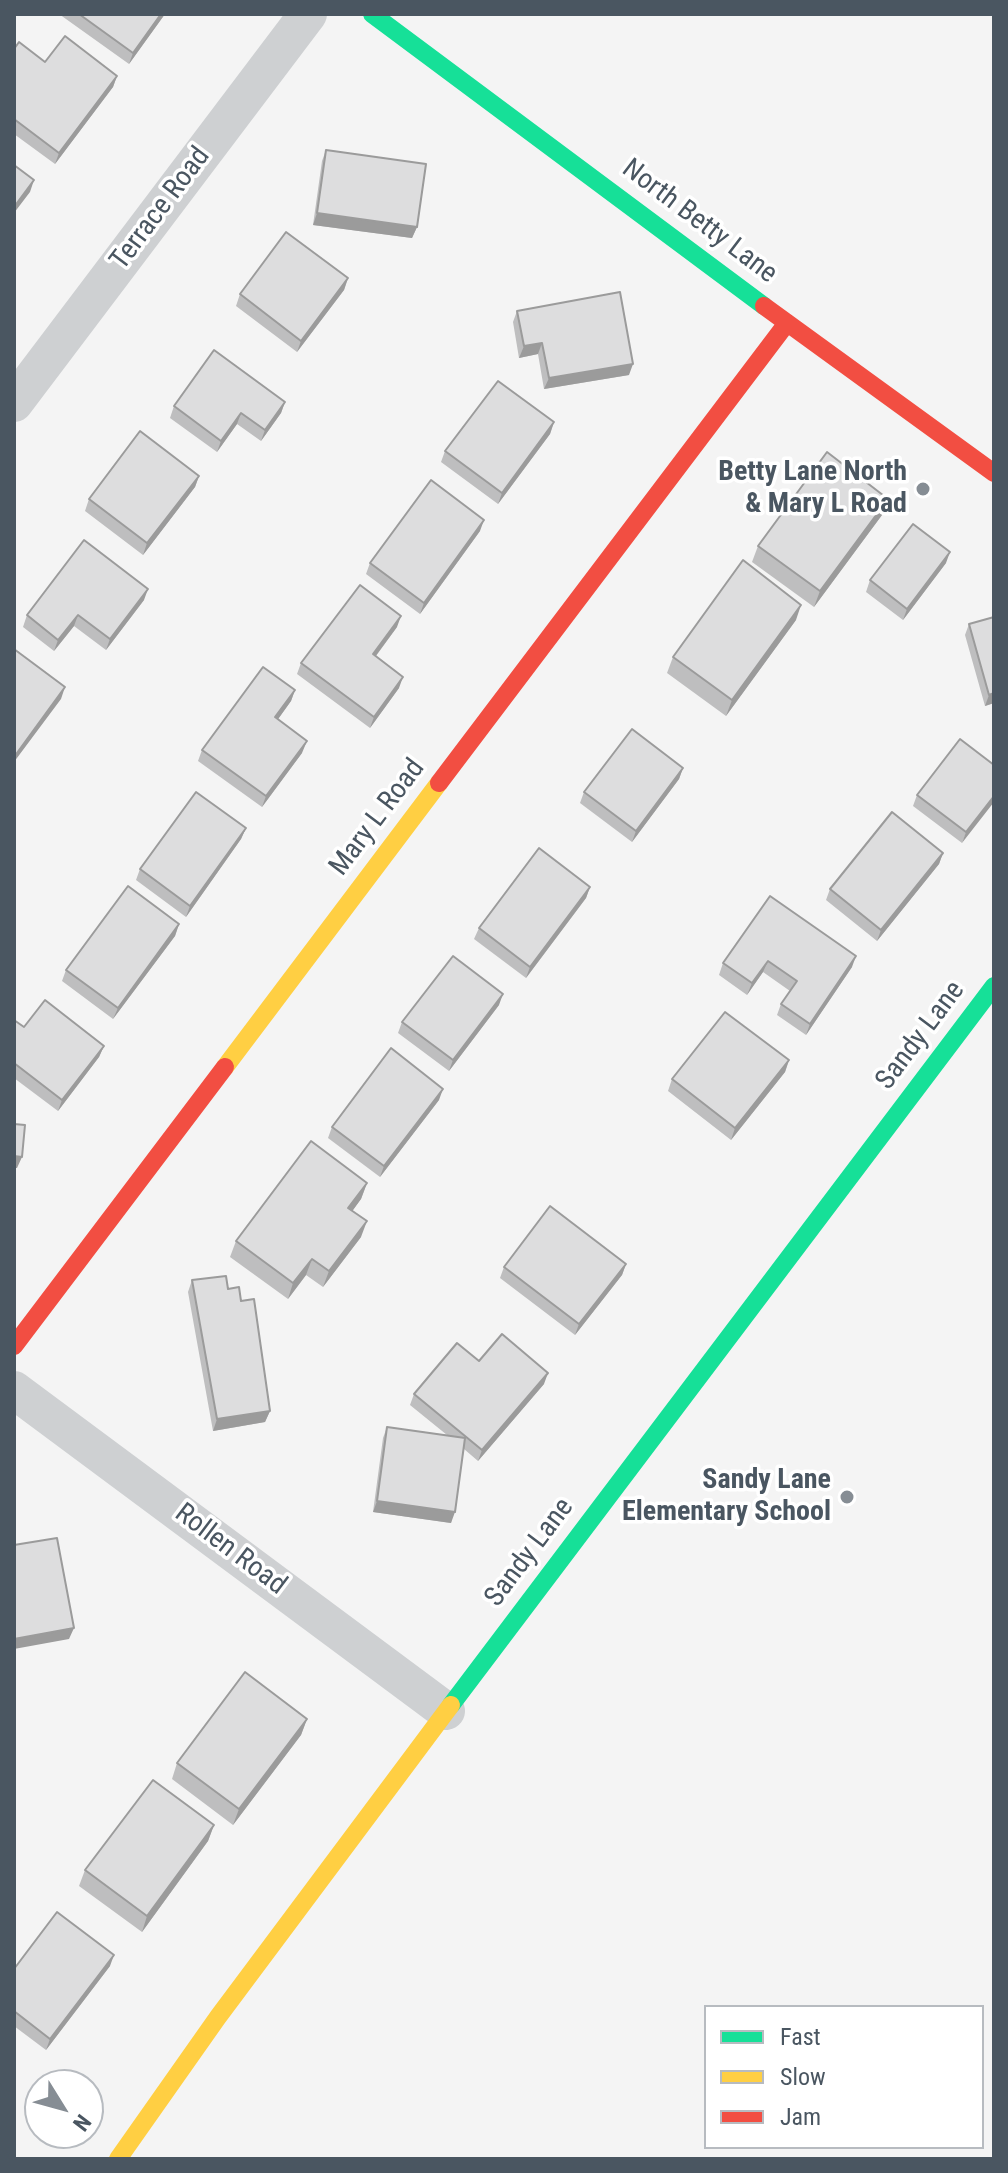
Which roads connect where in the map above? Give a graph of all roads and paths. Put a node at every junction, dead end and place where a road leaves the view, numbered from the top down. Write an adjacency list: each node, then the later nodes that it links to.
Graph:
1 (308, 14): 4 (street, Terrace Road)
2 (372, 14): 3 (street, North Betty Lane)
3 (787, 323): 5 (street, North Betty Lane); 7 (street, Mary L Road)
4 (14, 403)
5 (994, 473)
6 (994, 986): 9 (street, Sandy Lane)
7 (14, 1346)
8 (14, 1390): 9 (street, Rollen Road)
9 (446, 1711): 10 (street, Sandy Lane)
10 (118, 2159)

